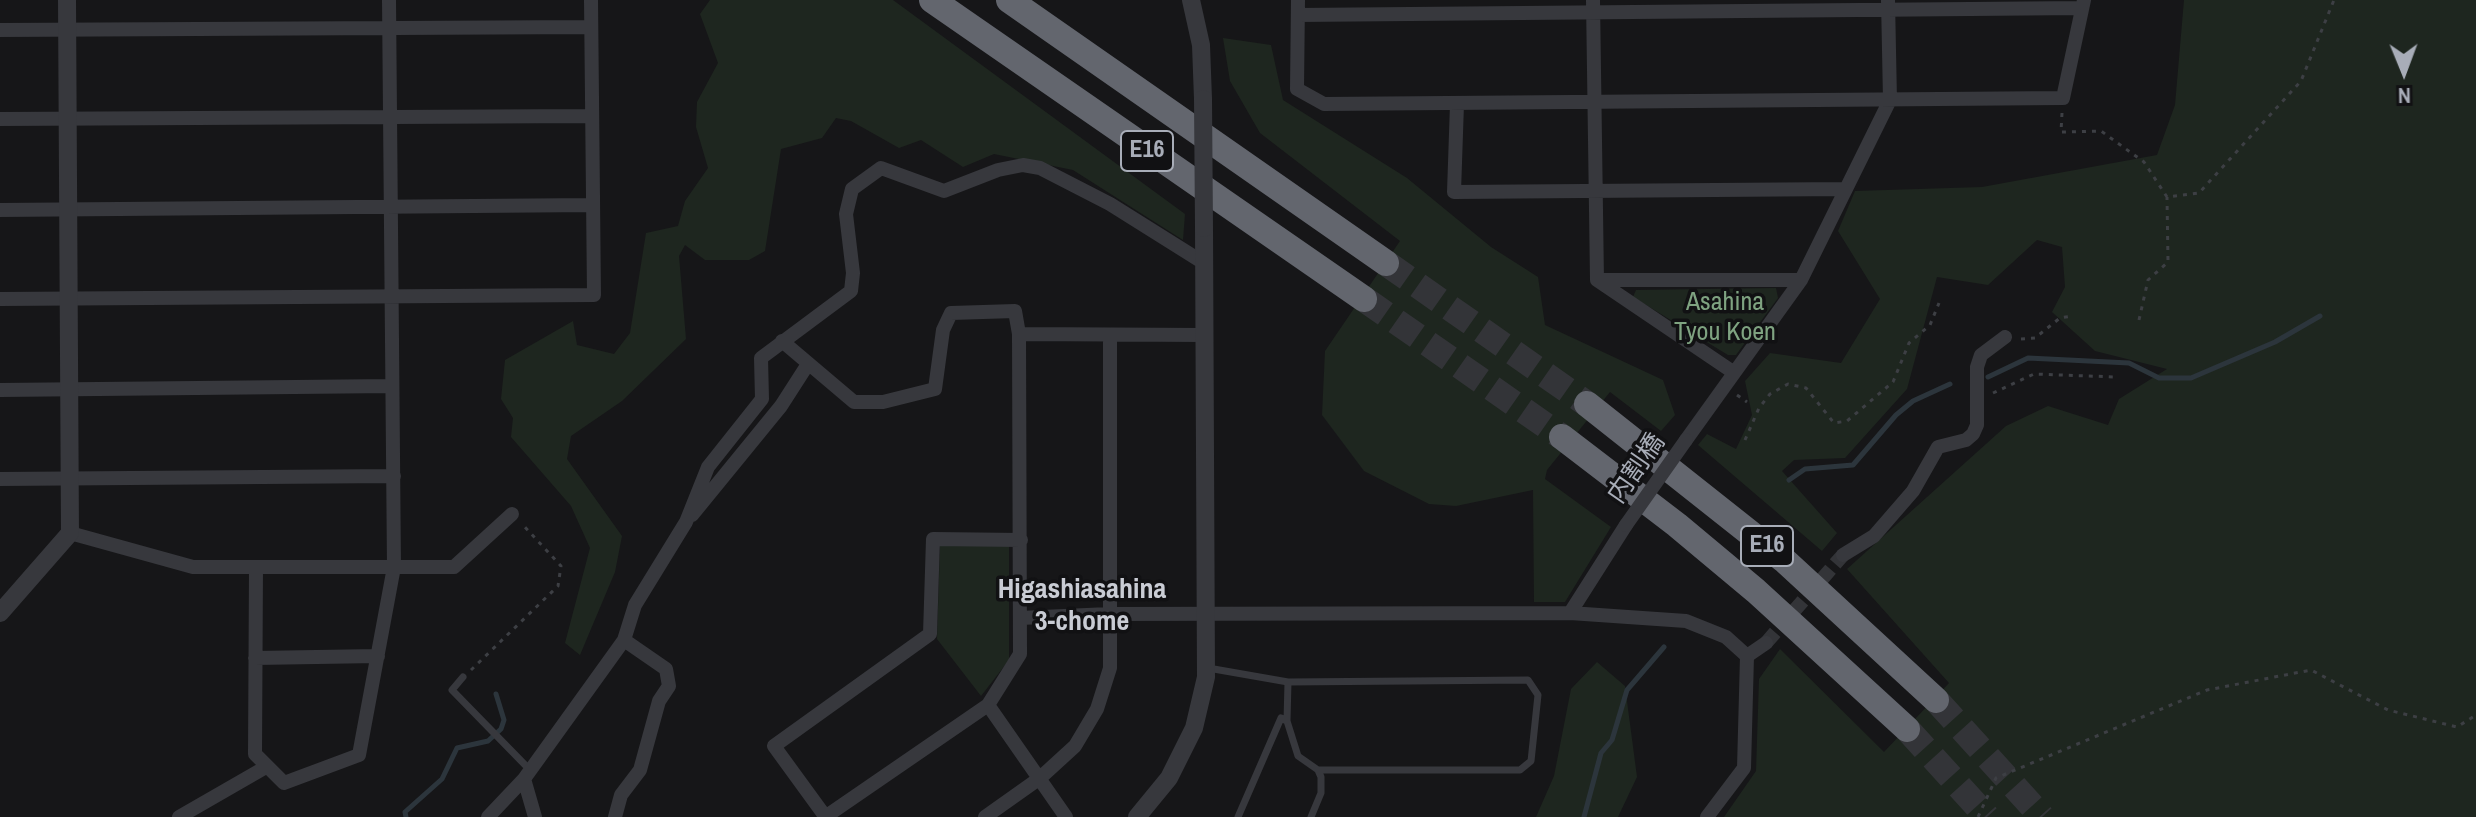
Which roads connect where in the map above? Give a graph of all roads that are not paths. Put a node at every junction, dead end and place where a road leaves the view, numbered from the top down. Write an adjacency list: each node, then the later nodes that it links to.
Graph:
1 (67, 0): 14 (street)
2 (389, 0): 11 (street)
3 (591, 0): 12 (street)
4 (932, 0): 35 (highway, E16)
5 (1009, 0): 29 (highway, E16)
6 (1191, 0): 28 (street, bridge)
7 (2083, 4): 8 (street); 15 (street)
8 (1888, 5): 10 (street); 15 (street)
9 (1298, 7): 10 (street); 17 (street)
10 (1592, 7): 16 (street)
11 (389, 27): 12 (street); 14 (street); 19 (street)
12 (591, 27): 18 (street)
13 (0, 30): 14 (street)
14 (67, 30): 21 (street)
15 (1890, 100): 16 (street); 22 (street, 内割橋)
16 (1596, 103): 17 (street); 23 (street)
17 (1457, 104): 23 (street)
18 (589, 116): 19 (street); 24 (street)
19 (390, 117): 21 (street); 25 (street)
20 (0, 119): 21 (street)
21 (67, 119): 27 (street)
22 (1845, 189): 23 (street); 31 (street, 内割橋)
23 (1595, 190): 30 (street)
24 (592, 205): 25 (street); 32 (street)
25 (390, 207): 27 (street); 32 (street)
26 (0, 210): 27 (street)
27 (68, 210): 34 (street)
28 (1204, 263): 38 (street); 40 (street)
29 (1386, 263)
30 (1597, 280): 31 (street); 42 (street)
31 (1801, 280): 42 (street, 内割橋)
32 (391, 297): 34 (street); 43 (street)
33 (0, 299): 34 (street)
34 (71, 299): 45 (street)
35 (1364, 299)
36 (1019, 334): 37 (street); 41 (street); 54 (street)
37 (1110, 335): 38 (street); 60 (street)
38 (1203, 335): 61 (street)
39 (2005, 337): 55 (street)
40 (782, 341): 41 (street); 52 (street)
41 (808, 364): 52 (street)
42 (1733, 372): 59 (street, 内割橋, bridge)
43 (392, 386): 45 (street); 48 (street)
44 (0, 390): 45 (street)
45 (69, 390): 49 (street)
46 (1587, 404): 71 (highway, E16)
47 (1562, 437): 74 (highway, E16)
48 (394, 476): 49 (street); 56 (street)
49 (70, 477): 50 (street); 53 (street)
50 (0, 479)
51 (512, 514): 56 (street)
52 (687, 521): 63 (street)
53 (70, 533): 57 (street); 58 (street)
54 (1021, 540): 62 (street); 83 (street)
55 (1843, 555)
56 (394, 567): 57 (street); 65 (street)
57 (256, 568): 67 (street)
58 (0, 613)
59 (1570, 613): 61 (street); 66 (street)
60 (1109, 614): 61 (street); 62 (street); 78 (street)
61 (1207, 616): 68 (street)
62 (1020, 618): 72 (street)
63 (624, 640): 77 (street); 82 (street)
64 (1766, 643): 66 (street)
65 (378, 656): 67 (street); 75 (street)
66 (1747, 656): 89 (street)
67 (255, 658): 75 (street)
68 (1206, 668): 70 (lane); 86 (street)
69 (463, 677): 77 (lane)
70 (1288, 682): 73 (lane); 76 (lane)
71 (1936, 700)
72 (988, 705): 78 (street); 83 (street)
73 (1287, 721): 76 (lane); 87 (lane)
74 (1907, 729)
75 (266, 767): 79 (street)
76 (1318, 770): 88 (lane)
77 (527, 775): 80 (street); 81 (street)
78 (1040, 778): 84 (street); 85 (street)
79 (179, 817)
80 (488, 817)
81 (535, 817)
82 (615, 817)
83 (825, 817)
84 (985, 817)
85 (1066, 817)
86 (1137, 817)
87 (1238, 817)
88 (1311, 817)
89 (1707, 817)

